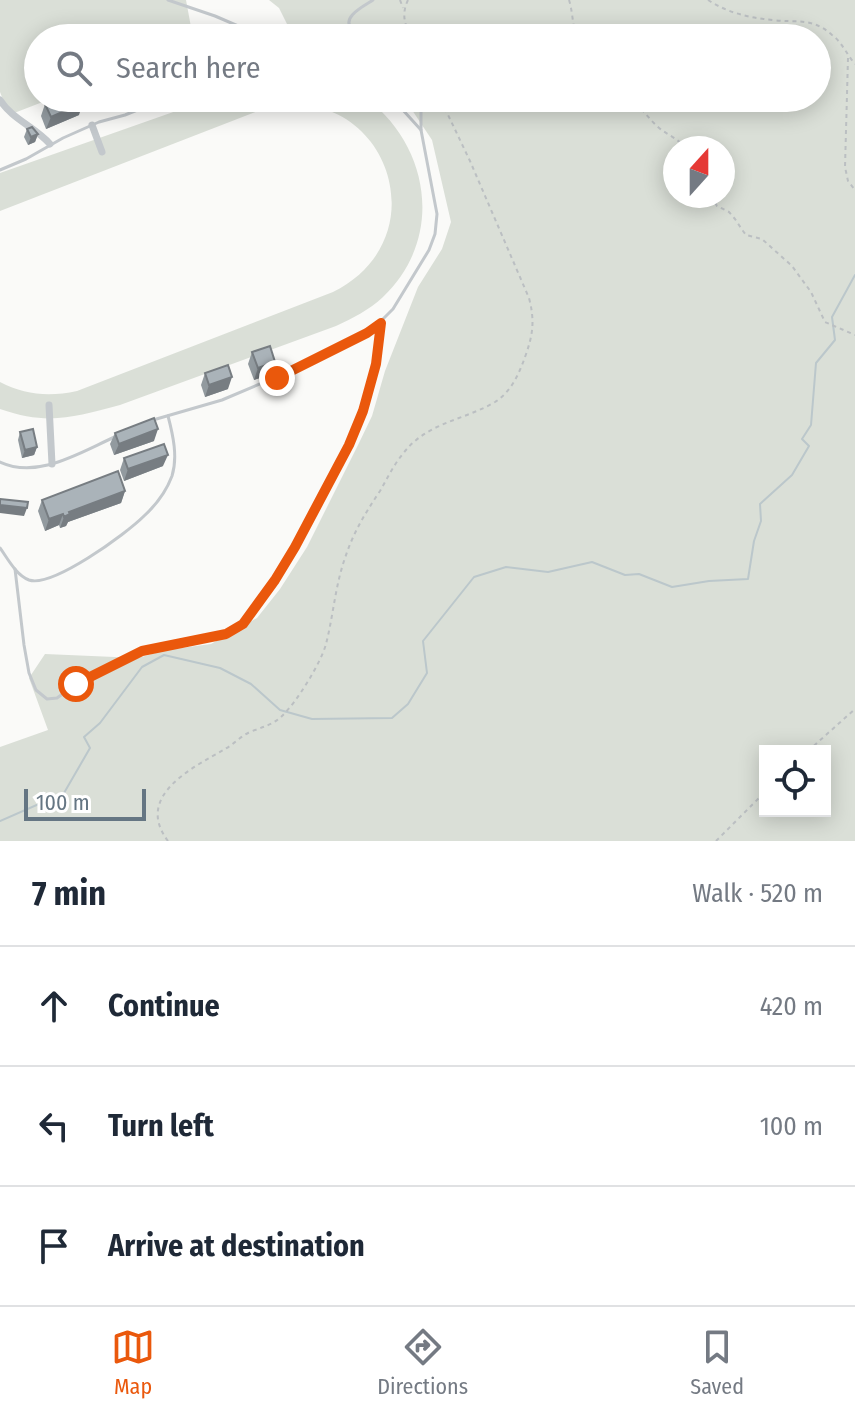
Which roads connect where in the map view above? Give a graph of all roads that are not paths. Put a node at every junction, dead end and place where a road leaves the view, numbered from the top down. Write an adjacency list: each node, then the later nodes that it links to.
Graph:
1 (168, 0): 3 (lane)
2 (373, 0): 4 (lane)
3 (234, 24)
4 (349, 24)
5 (0, 100): 11 (street)
6 (132, 112): 9 (lane)
7 (405, 112): 10 (lane)
8 (421, 112): 10 (lane)
9 (92, 125): 11 (lane); 12 (street)
10 (421, 130): 14 (lane)
11 (50, 144): 13 (lane)
12 (102, 152)
13 (0, 170)
14 (381, 323): 16 (lane); 22 (lane)
15 (49, 405): 20 (street)
16 (167, 415): 17 (lane); 22 (lane)
17 (145, 423)
18 (124, 432): 20 (lane)
19 (0, 462): 20 (lane)
20 (52, 464)
21 (0, 548): 22 (lane)
22 (15, 569)

